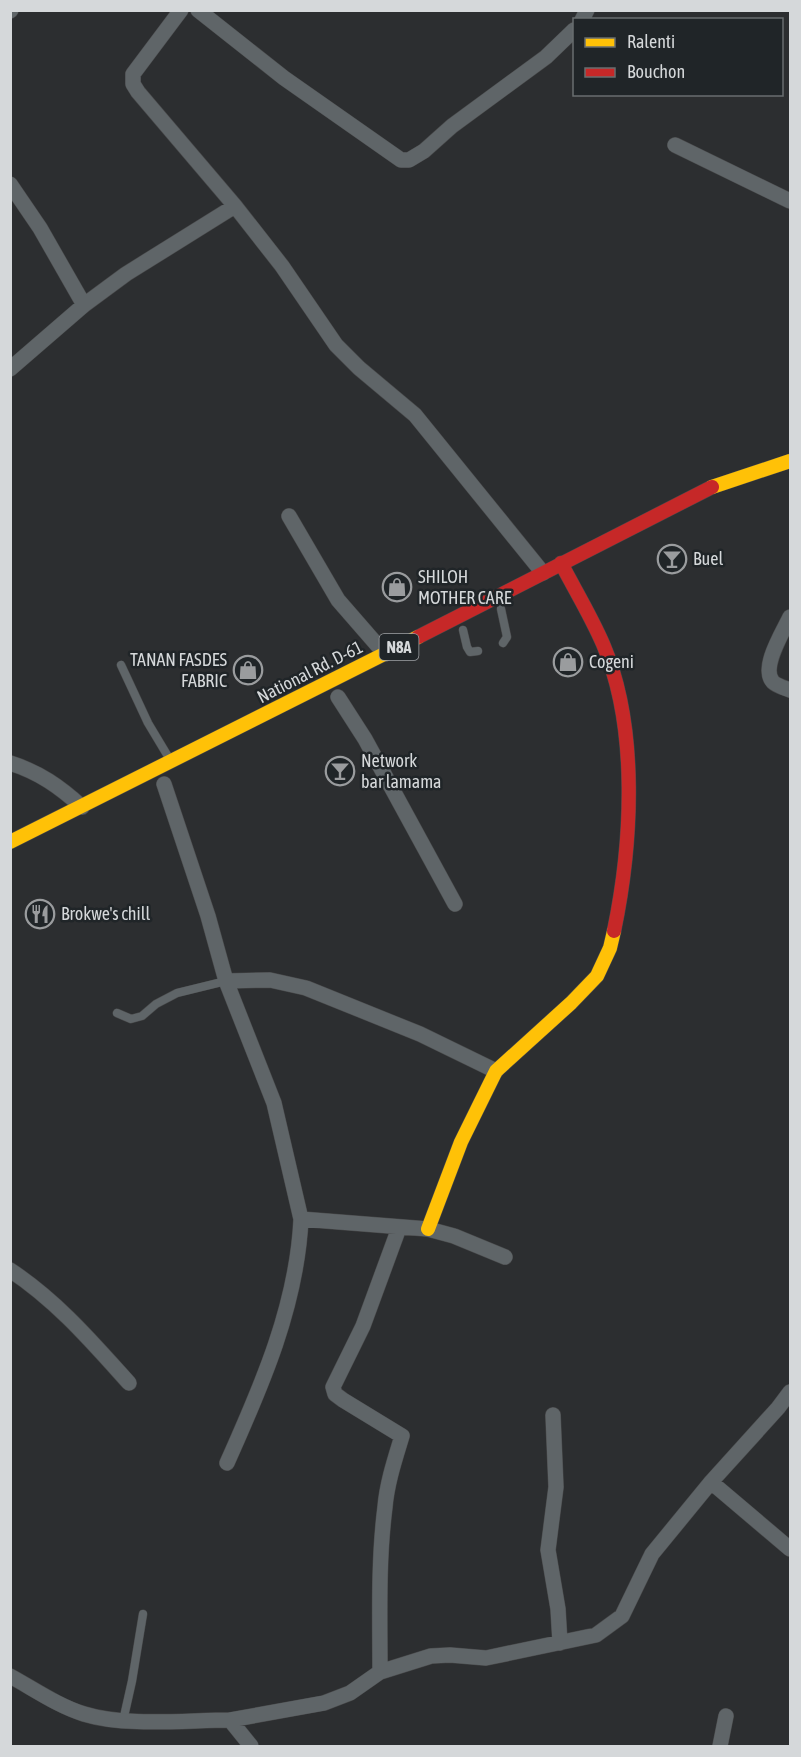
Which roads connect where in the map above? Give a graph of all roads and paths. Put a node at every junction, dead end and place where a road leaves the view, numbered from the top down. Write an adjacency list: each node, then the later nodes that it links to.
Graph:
1 (181, 10): 7 (street)
2 (198, 10): 3 (street)
3 (573, 31)
4 (675, 145): 6 (street)
5 (10, 184): 8 (street)
6 (790, 201)
7 (235, 206): 8 (street); 14 (street)
8 (84, 305): 9 (street)
9 (10, 369)
10 (790, 461): 13 (main road, National Rd. D-61 / N8A)
11 (289, 516): 21 (street)
12 (680, 519): 13 (main road, National Rd. D-61 / N8A)
13 (565, 569): 14 (main road, National Rd. D-61 / N8A); 15 (main road, National Rd. D-61 / N8A); 33 (main road)
14 (543, 573): 21 (main road, National Rd. D-61 / N8A)
15 (501, 609): 17 (main road, National Rd. D-61 / N8A); 19 (lane)
16 (790, 617): 23 (street)
17 (472, 625): 18 (main road, National Rd. D-61 / N8A); 20 (lane)
18 (446, 639)
19 (503, 643)
20 (478, 651)
21 (385, 654): 25 (main road, National Rd. D-61 / N8A)
22 (121, 665): 25 (lane)
23 (790, 690)
24 (338, 697): 30 (street)
25 (171, 762): 28 (main road, National Rd. D-61 / N8A)
26 (10, 764): 28 (street)
27 (164, 784): 31 (street)
28 (82, 807): 29 (main road, National Rd. D-61 / N8A)
29 (10, 842)
30 (455, 904)
31 (226, 981): 32 (lane); 33 (street); 34 (street)
32 (117, 1013)
33 (496, 1071): 36 (main road)
34 (300, 1219): 35 (street); 42 (street)
35 (399, 1228): 36 (street); 47 (street)
36 (428, 1229): 37 (street)
37 (505, 1257)
38 (10, 1270): 39 (street)
39 (129, 1383)
40 (790, 1392): 43 (street)
41 (553, 1415): 46 (street)
42 (227, 1463)
43 (711, 1482): 44 (street); 46 (street)
44 (790, 1549)
45 (143, 1614): 51 (lane)
46 (560, 1643): 47 (street)
47 (380, 1672): 50 (street)
48 (10, 1676): 51 (street)
49 (726, 1716): 53 (street)
50 (230, 1720): 51 (street); 52 (street)
51 (123, 1721)
52 (251, 1746)
53 (720, 1746)

